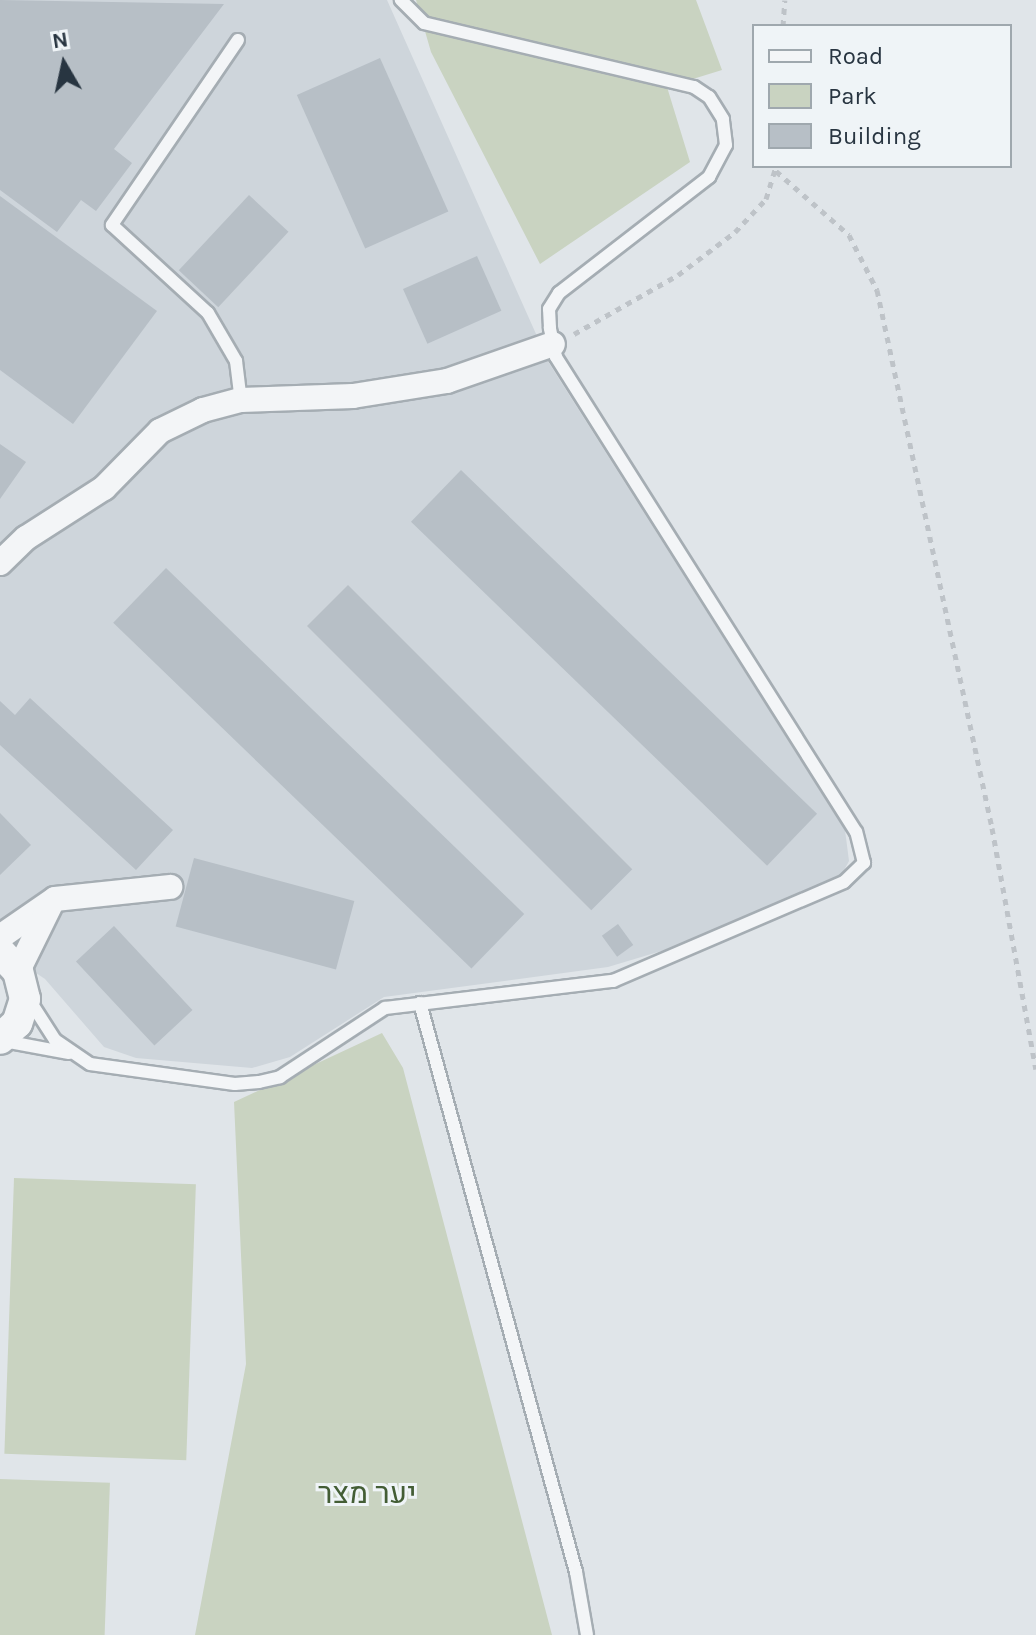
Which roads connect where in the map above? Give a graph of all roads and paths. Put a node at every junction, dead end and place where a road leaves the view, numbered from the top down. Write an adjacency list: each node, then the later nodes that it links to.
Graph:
1 (401, 0): 6 (lane)
2 (785, 0): 3 (path)
3 (783, 24)
4 (238, 40): 7 (lane)
5 (776, 169): 6 (path); 16 (path)
6 (553, 344): 7 (street); 13 (lane)
7 (241, 400): 8 (street)
8 (0, 563)
9 (170, 887): 10 (street)
10 (55, 899): 11 (street); 12 (street)
11 (0, 937)
12 (14, 970): 14 (street); 15 (lane)
13 (420, 1003): 15 (lane); 17 (lane)
14 (0, 1040): 15 (lane)
15 (72, 1054)
16 (1036, 1069)
17 (587, 1635)

